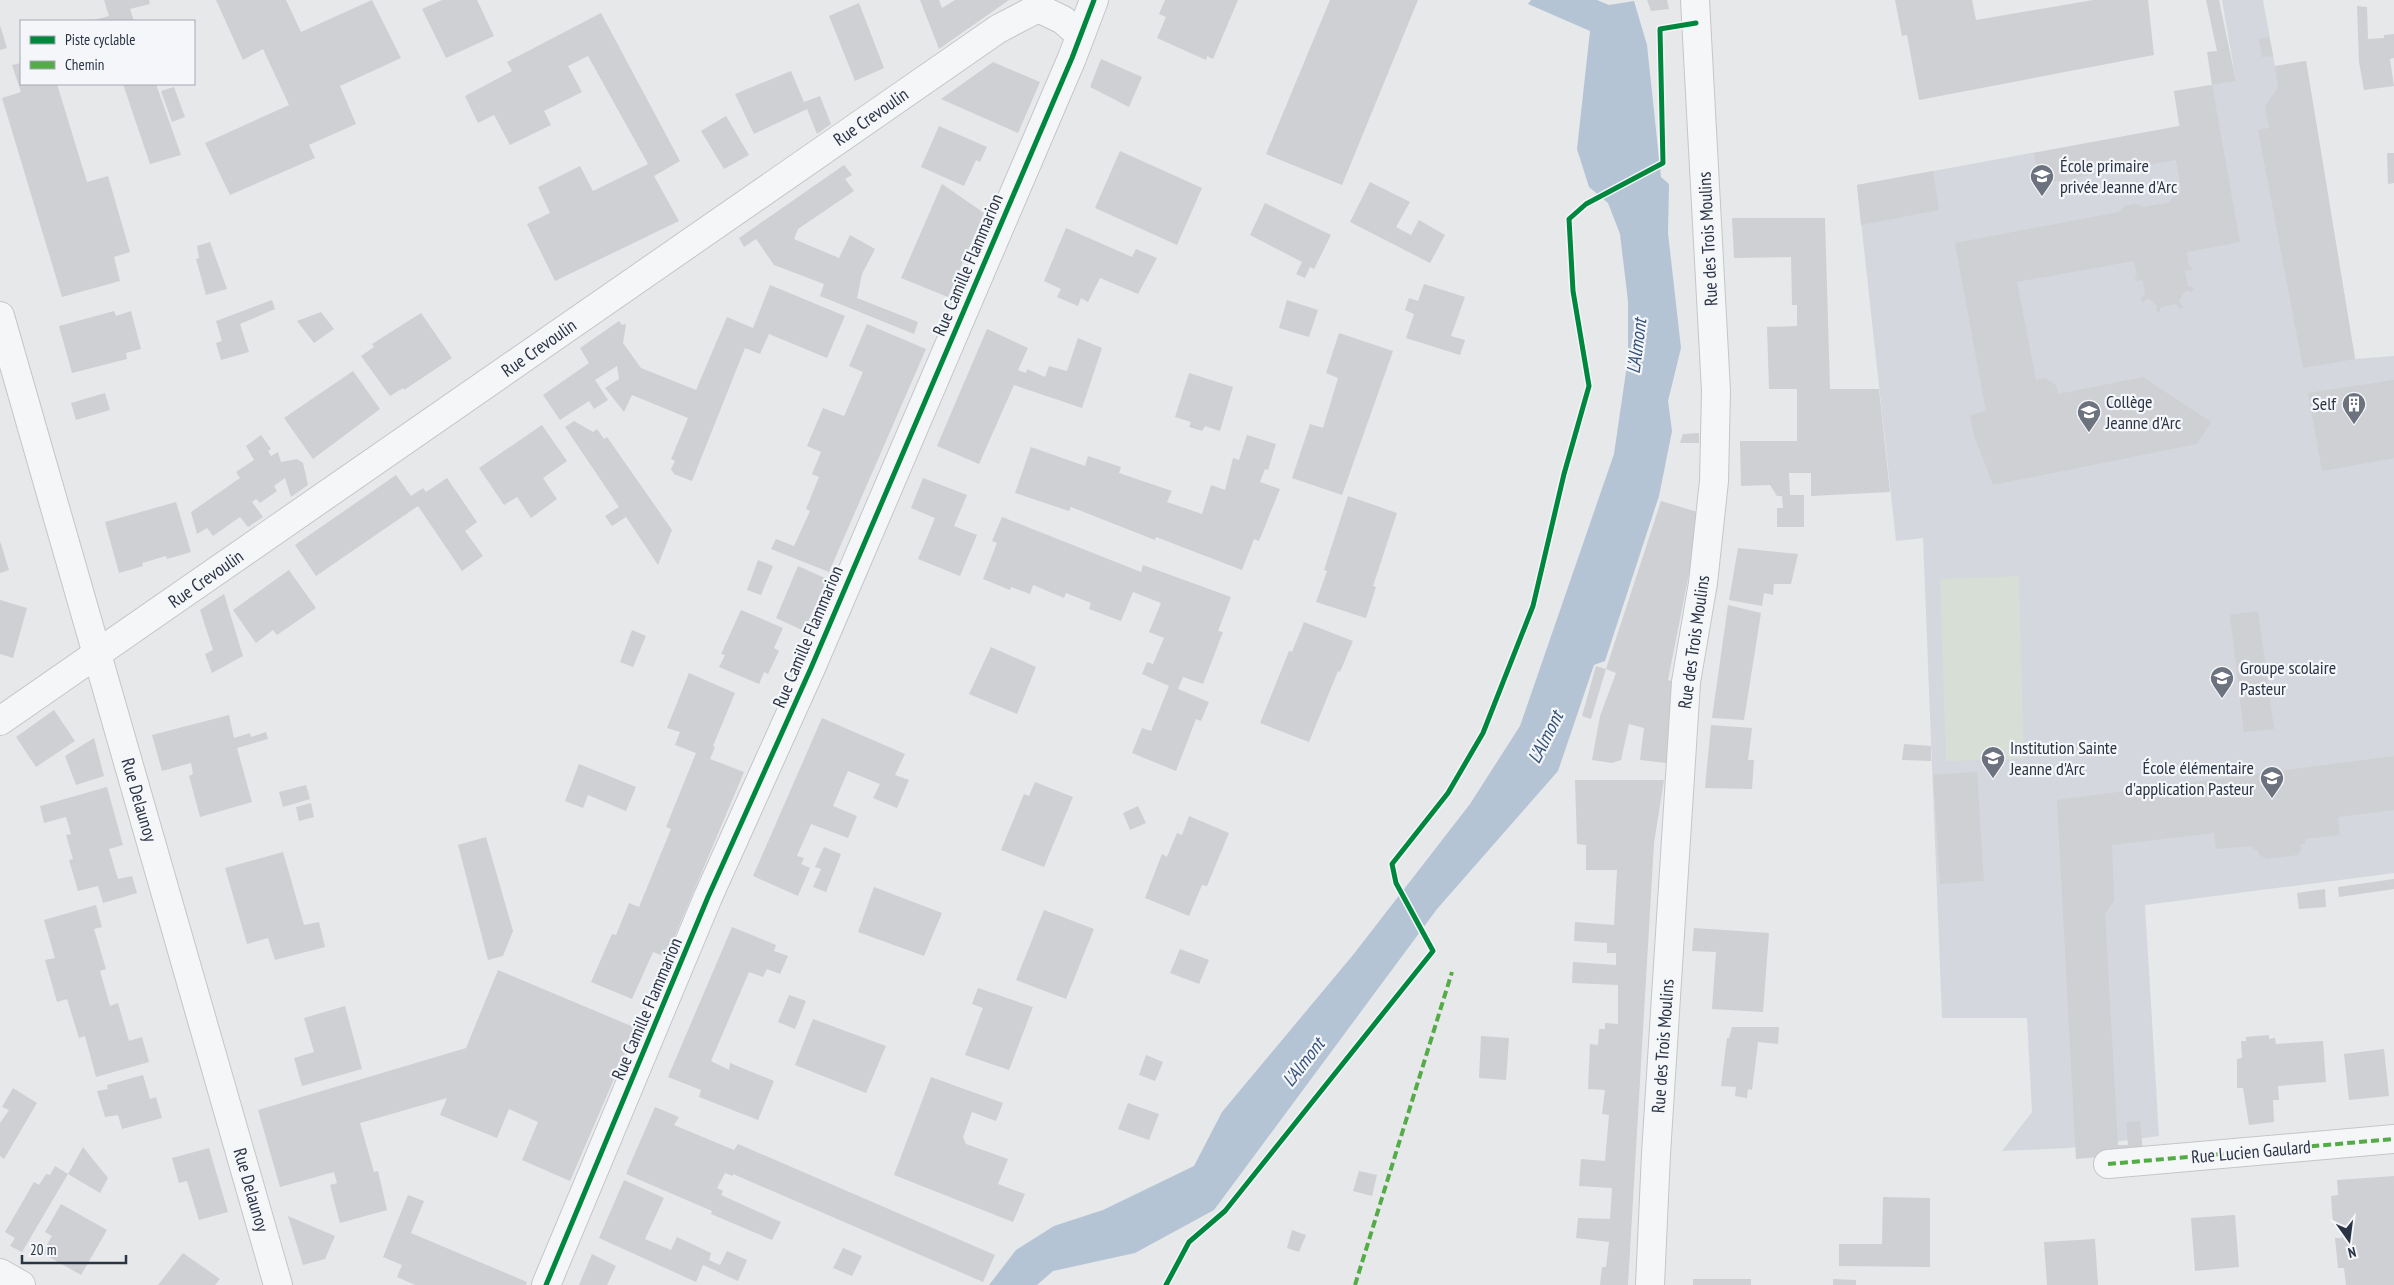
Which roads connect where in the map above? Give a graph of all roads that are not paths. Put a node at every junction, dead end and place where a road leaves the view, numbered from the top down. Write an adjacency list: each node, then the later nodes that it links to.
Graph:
1 (1094, 0): 3 (street, Rue Camille Flammarion)
2 (1696, 0): 13 (street, Rue des Trois Moulins)
3 (1080, 35): 5 (street, Rue Crevoulin); 12 (street, Rue Camille Flammarion)
4 (0, 316): 5 (street, Rue Delaunoy)
5 (97, 654): 6 (street, Rue Crevoulin); 11 (street, Rue Delaunoy)
6 (0, 721)
7 (2394, 1138): 8 (street, Rue Lucien Gaulard)
8 (2108, 1164)
9 (0, 1273): 10 (street)
10 (21, 1285)
11 (278, 1285)
12 (546, 1285)
13 (1650, 1285)

